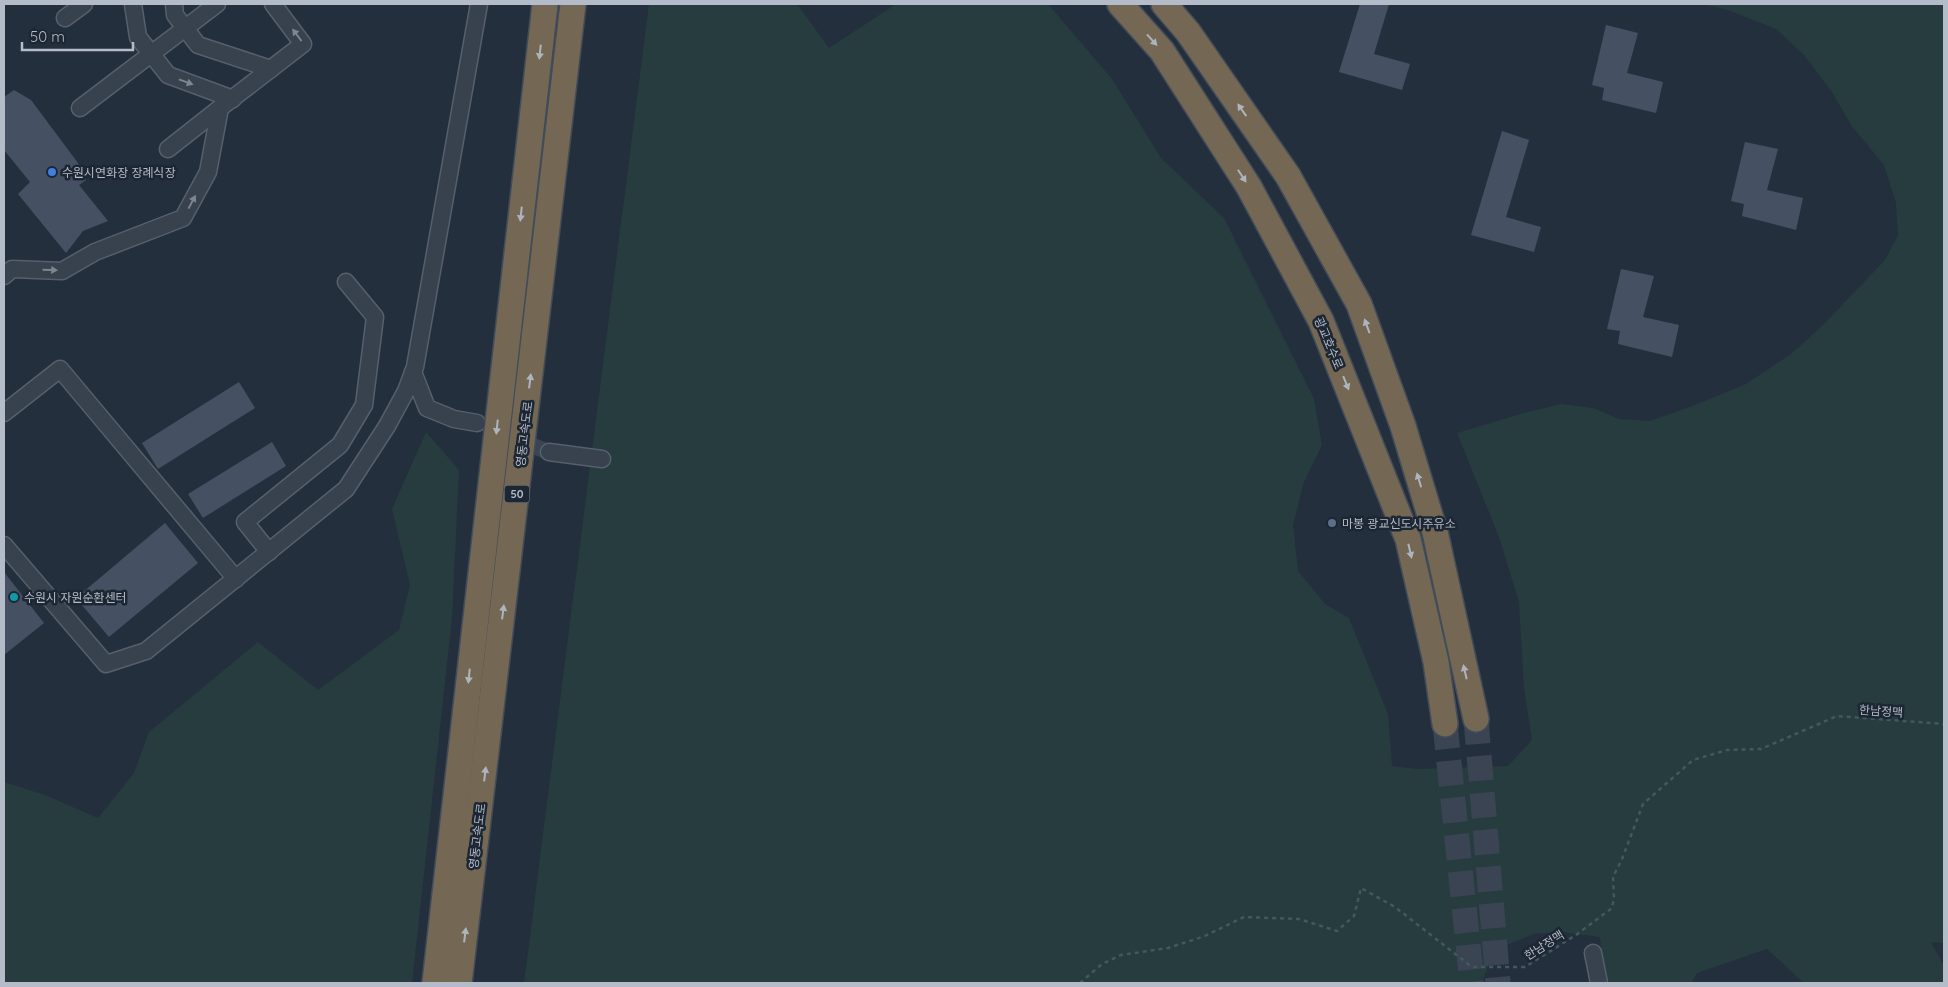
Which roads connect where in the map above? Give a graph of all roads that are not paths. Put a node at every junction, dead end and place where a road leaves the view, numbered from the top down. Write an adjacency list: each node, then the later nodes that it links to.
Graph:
1 (84, 4): 11 (street)
2 (133, 4): 13 (street, one-way to 13)
3 (174, 4): 12 (street)
4 (217, 4): 14 (street)
5 (273, 4): 12 (street, one-way to 5)
6 (479, 4): 18 (street)
7 (545, 4): 29 (highway, 영동고속도로 / 50, one-way to 29)
8 (574, 4): 30 (highway, 영동고속도로 / 50, one-way to 8)
9 (1120, 4): 27 (highway, 광교호수로, one-way to 27)
10 (1164, 4): 26 (highway, one-way to 10)
11 (65, 18)
12 (271, 69): 13 (street)
13 (227, 103): 15 (street); 16 (street, one-way to 13)
14 (80, 108)
15 (168, 150)
16 (4, 276)
17 (346, 282): 24 (street)
18 (413, 372): 20 (street); 24 (street)
19 (4, 412): 25 (street)
20 (477, 423)
21 (549, 452): 22 (street)
22 (602, 459)
23 (4, 545): 25 (street)
24 (268, 552): 25 (street)
25 (236, 579)
26 (1476, 719)
27 (1445, 724)
28 (1593, 953): 31 (street)
29 (435, 983)
30 (459, 983)
31 (1599, 983)

